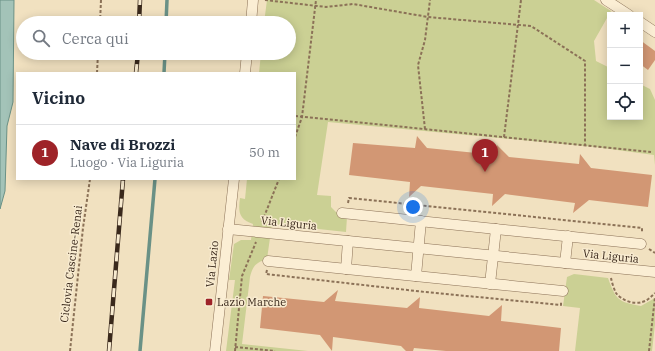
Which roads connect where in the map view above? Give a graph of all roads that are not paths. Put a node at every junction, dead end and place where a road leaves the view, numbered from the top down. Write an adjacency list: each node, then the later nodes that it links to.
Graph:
1 (253, 0): 4 (street)
2 (606, 0): 3 (street)
3 (624, 12)
4 (252, 16)
5 (643, 24): 6 (street)
6 (655, 32)
7 (246, 60): 8 (street)
8 (245, 72)
9 (234, 180): 12 (street, Via Lazio)
10 (345, 213): 11 (street, Via Liguria)
11 (421, 221): 13 (street, Via Liguria); 17 (street)
12 (228, 229): 15 (street, Via Liguria); 26 (street, Via Lazio)
13 (496, 229): 14 (street, Via Liguria); 18 (street)
14 (568, 236): 16 (street, Via Liguria); 20 (street)
15 (348, 241): 17 (street, Via Liguria); 21 (street)
16 (641, 244)
17 (418, 247): 18 (street, Via Liguria); 23 (street)
18 (493, 256): 20 (street, Via Liguria); 24 (street)
19 (268, 261): 21 (street)
20 (565, 263): 22 (street, Via Liguria)
21 (346, 269): 23 (street)
22 (655, 272)
23 (416, 276): 24 (street)
24 (490, 284): 25 (street)
25 (563, 291)
26 (215, 351)

